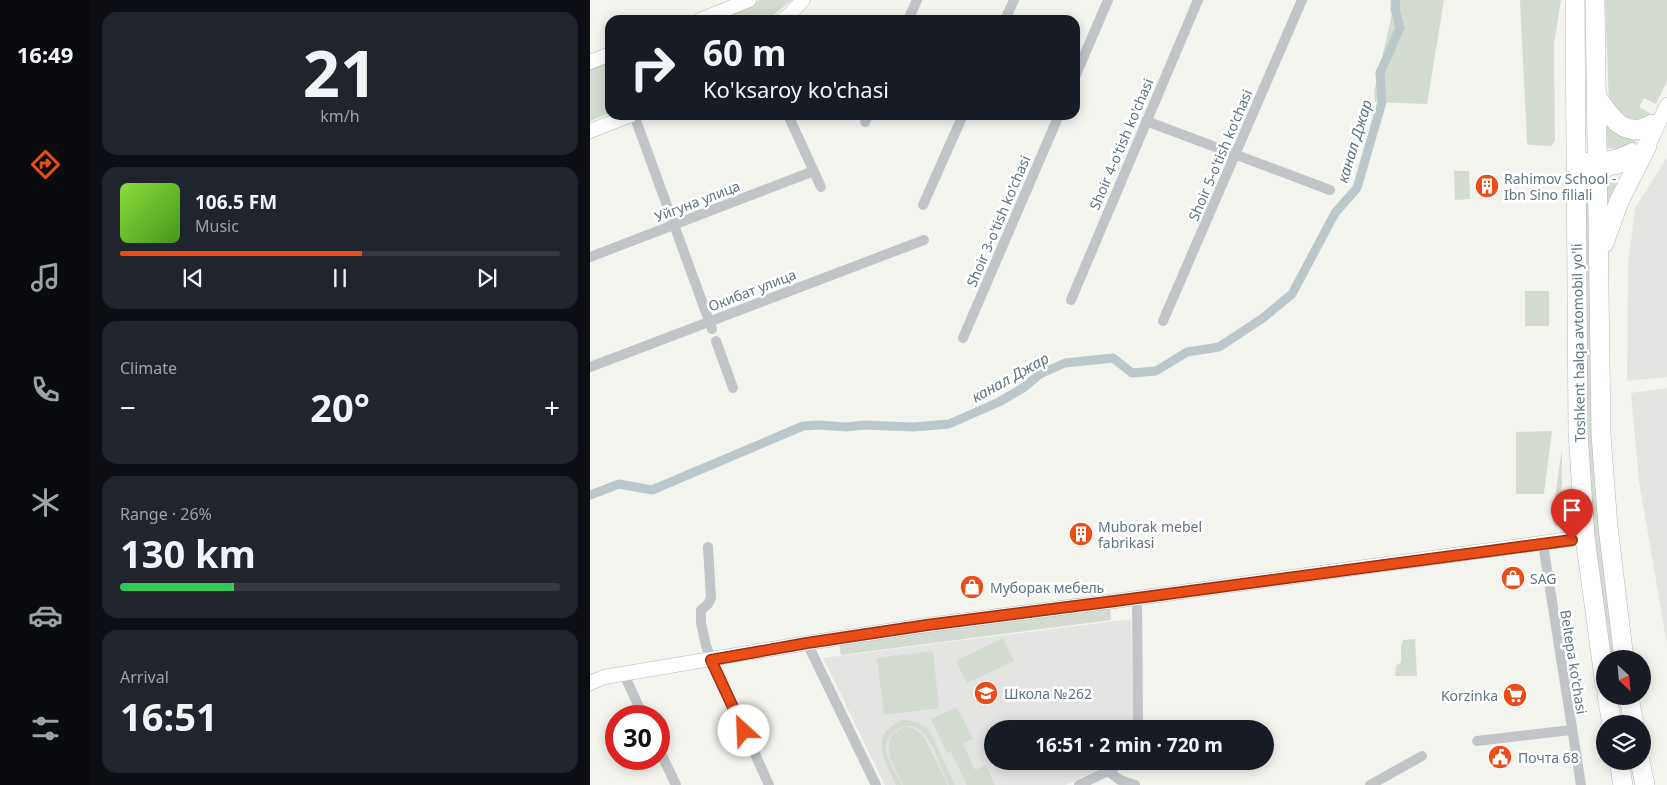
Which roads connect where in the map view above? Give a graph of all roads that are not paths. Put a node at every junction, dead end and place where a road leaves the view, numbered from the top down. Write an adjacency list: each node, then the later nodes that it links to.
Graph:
1 (749, 0): 10 (street)
2 (803, 0): 11 (street)
3 (917, 0): 12 (street)
4 (1014, 0): 13 (street)
5 (1108, 0): 16 (street)
6 (1198, 0): 25 (street, Shoir 4-o'tish ko'chasi)
7 (1302, 0): 29 (street, Shoir 5-o'tish ko'chasi)
8 (1575, 0): 30 (highway, Toshkent halqa avtomobil yo'li)
9 (1595, 0): 18 (highway, Toshkent halqa avtomobil yo'li)
10 (712, 15)
11 (788, 15)
12 (910, 15)
13 (1007, 15)
14 (605, 56): 15 (street)
15 (590, 62)
16 (1080, 65)
17 (1667, 95): 26 (street)
18 (1597, 98): 26 (highway); 31 (highway, Toshkent halqa avtomobil yo'li)
19 (1667, 105): 28 (street)
20 (620, 120): 27 (street)
21 (635, 120): 36 (street)
22 (790, 120): 32 (street)
23 (961, 120): 35 (street)
24 (1057, 120): 43 (street, Shoir 3-o'tish ko'chasi)
25 (1146, 121): 29 (street); 40 (street, Shoir 4-o'tish ko'chasi)
26 (1652, 124): 31 (street)
27 (590, 131)
28 (1647, 146): 31 (street); 39 (highway)
29 (1235, 154): 34 (street); 41 (street, Shoir 5-o'tish ko'chasi)
30 (1577, 165): 31 (street); 47 (highway, Toshkent halqa avtomobil yo'li)
31 (1598, 165): 39 (highway, Toshkent halqa avtomobil yo'li)
32 (814, 171): 33 (street); 36 (street, Уйгуна улица)
33 (821, 187)
34 (1330, 190)
35 (923, 206)
36 (674, 225): 38 (street, Уйгуна улица); 42 (street)
37 (924, 240): 42 (street, Окибат улица)
38 (590, 257)
39 (1599, 261): 53 (highway, Toshkent halqa avtomobil yo'li)
40 (1070, 300)
41 (1163, 321)
42 (710, 325): 45 (street, Окибат улица)
43 (963, 338)
44 (716, 341): 46 (street)
45 (590, 367)
46 (733, 388)
47 (1585, 537): 48 (street); 52 (highway, Toshkent halqa avtomobil yo'li)
48 (1542, 544): 50 (street); 59 (street, Beltepa ko'chasi)
49 (708, 546): 54 (street)
50 (1137, 598): 51 (street); 58 (street)
51 (807, 643): 54 (street); 68 (street)
52 (1600, 650)
53 (1623, 650)
54 (711, 660): 55 (street); 67 (street)
55 (624, 674): 56 (street); 57 (street)
56 (590, 683)
57 (639, 705)
58 (1138, 720)
59 (1571, 730): 60 (street); 72 (street, Beltepa ko'chasi)
60 (1477, 741)
61 (1422, 756): 71 (street)
62 (669, 770): 66 (street)
63 (1620, 770): 73 (highway)
64 (1642, 770): 74 (highway)
65 (1108, 771): 69 (street); 70 (street)
66 (676, 785)
67 (769, 785)
68 (876, 785)
69 (1079, 785)
70 (1135, 785)
71 (1370, 785)
72 (1580, 785)
73 (1623, 785)
74 (1645, 785)

